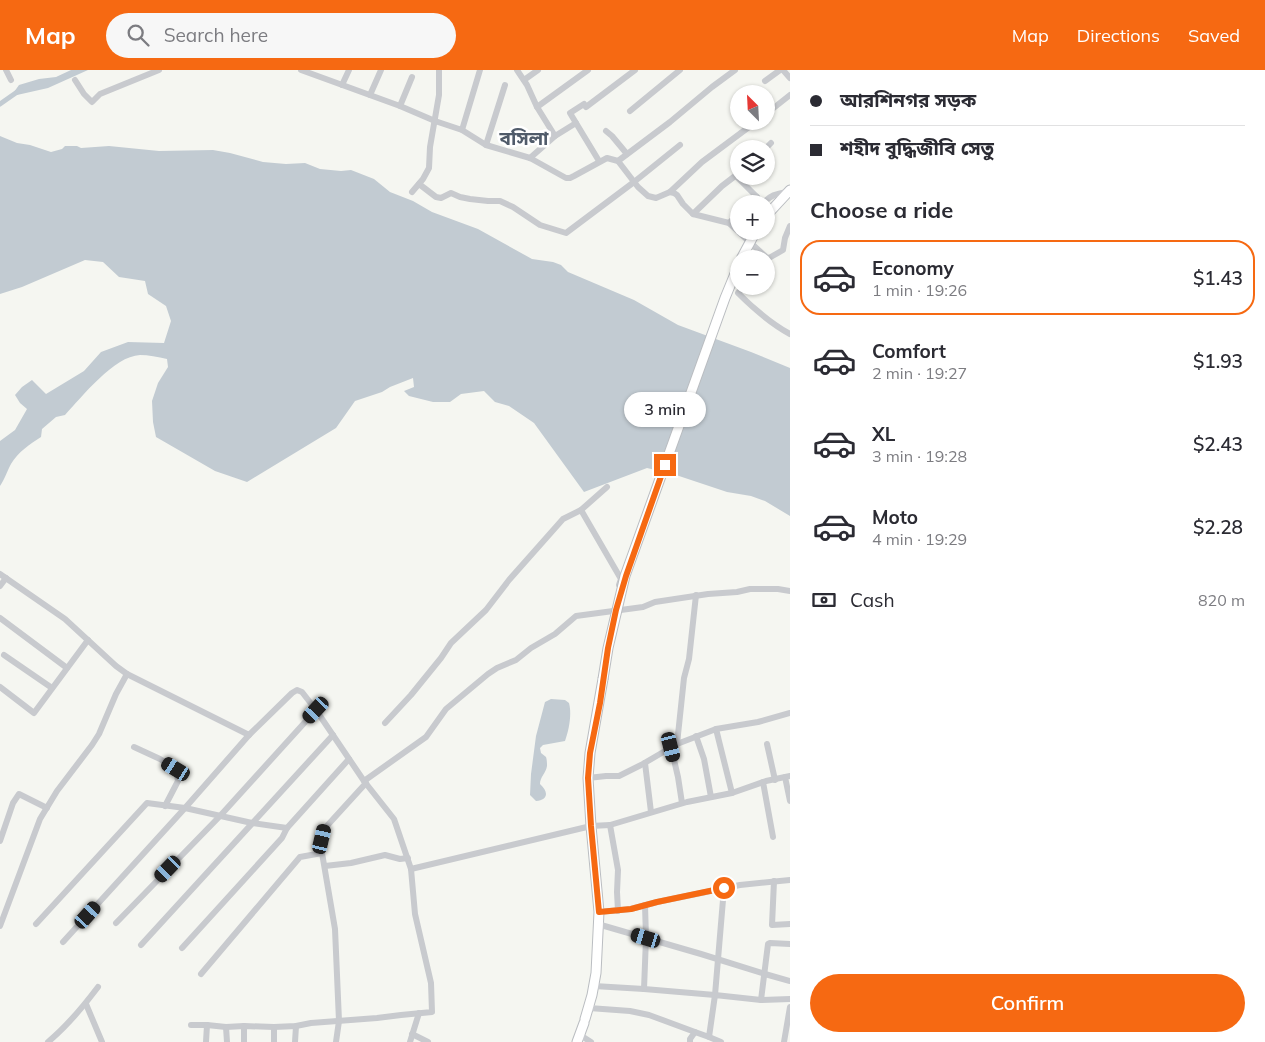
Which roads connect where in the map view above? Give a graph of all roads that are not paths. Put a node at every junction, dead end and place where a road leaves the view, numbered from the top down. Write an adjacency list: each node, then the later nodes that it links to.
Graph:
1 (6, 70): 19 (street)
2 (159, 70): 20 (street)
3 (300, 70): 16 (street)
4 (349, 70): 23 (street)
5 (381, 70): 26 (street)
6 (439, 70): 31 (street)
7 (480, 70): 33 (street)
8 (517, 70): 21 (street)
9 (538, 70): 21 (street)
10 (588, 70): 29 (street)
11 (635, 70): 32 (street)
12 (680, 70): 30 (street)
13 (735, 70): 39 (street)
14 (780, 70): 22 (street)
15 (783, 70): 18 (street)
16 (317, 73): 23 (street)
17 (412, 77): 27 (street)
18 (790, 78)
19 (11, 80)
20 (75, 80)
21 (524, 80): 29 (street)
22 (765, 81)
23 (342, 85): 26 (street)
24 (505, 85): 37 (street)
25 (790, 95): 28 (street)
26 (370, 96): 27 (street)
27 (400, 106): 31 (street)
28 (775, 107)
29 (537, 108): 36 (street)
30 (630, 111)
31 (435, 121): 33 (street); 45 (street)
32 (576, 124): 36 (street); 42 (street)
33 (462, 130): 37 (street)
34 (745, 130): 48 (street)
35 (606, 131): 39 (street)
36 (555, 136): 40 (street)
37 (486, 145): 40 (street)
38 (680, 145): 44 (street)
39 (627, 154): 41 (street)
40 (530, 158): 42 (street)
41 (618, 160): 42 (street); 44 (street)
42 (599, 161)
43 (730, 180): 53 (street)
44 (634, 182): 45 (street); 48 (street)
45 (419, 184): 47 (street)
46 (747, 185): 50 (street)
47 (412, 192)
48 (670, 192): 53 (street)
49 (787, 194): 51 (street); 52 (main road)
50 (755, 195)
51 (774, 195)
52 (775, 207)
53 (693, 214): 54 (street)
54 (729, 223): 56 (street)
55 (790, 226): 57 (street)
56 (759, 250)
57 (783, 250): 58 (street); 59 (street)
58 (775, 254)
59 (790, 256)
60 (730, 286): 90 (main road, bridge)
61 (740, 295): 62 (street)
62 (790, 334)
63 (608, 487): 64 (street)
64 (581, 510): 69 (street); 79 (street)
65 (3, 576): 66 (street); 71 (street)
66 (0, 586)
67 (790, 591): 68 (street)
68 (696, 595): 69 (street); 85 (street)
69 (613, 610): 92 (street)
70 (0, 618): 73 (street)
71 (88, 640): 73 (street); 74 (street)
72 (4, 655): 76 (street)
73 (67, 668): 76 (street)
74 (127, 674): 81 (street); 99 (street)
75 (0, 687): 76 (street)
76 (52, 688)
77 (316, 710): 81 (street); 82 (street); 102 (street)
78 (790, 713): 80 (street)
79 (385, 723)
80 (716, 729): 83 (street); 94 (street)
81 (249, 735): 100 (street)
82 (333, 735): 87 (street); 103 (street)
83 (696, 736): 85 (street); 95 (street)
84 (767, 744): 91 (street)
85 (674, 746): 88 (street); 97 (street)
86 (134, 747): 98 (street)
87 (349, 759): 92 (street); 106 (street)
88 (645, 763): 90 (street); 101 (street)
89 (788, 777): 91 (street); 96 (street)
90 (588, 778): 105 (main road)
91 (775, 780): 93 (street)
92 (365, 782): 109 (street); 110 (street)
93 (763, 782): 94 (street); 107 (street)
94 (732, 793): 95 (street)
95 (712, 797): 97 (street)
96 (790, 801)
97 (682, 803): 101 (street)
98 (165, 806): 100 (street); 120 (street)
99 (47, 808): 108 (street); 123 (street)
100 (185, 808): 102 (street); 125 (street)
101 (651, 812): 104 (street)
102 (220, 816): 103 (street); 119 (street)
103 (252, 823): 106 (street); 127 (street)
104 (610, 825): 105 (street); 117 (street)
105 (591, 826): 112 (street); 118 (main road)
106 (287, 828): 128 (street)
107 (773, 837)
108 (0, 841)
109 (322, 853): 111 (street); 130 (street)
110 (408, 858): 111 (street); 112 (street)
111 (325, 866): 143 (street)
112 (411, 869): 142 (street)
113 (790, 880): 114 (street)
114 (774, 882): 115 (street); 121 (street)
115 (724, 888): 116 (street); 129 (street)
116 (646, 905): 117 (street); 124 (street)
117 (618, 910): 118 (street)
118 (599, 912): 133 (main road)
119 (116, 923)
120 (36, 924)
121 (790, 924)
122 (601, 925): 124 (street)
123 (0, 926)
124 (646, 938): 129 (street); 135 (street)
125 (64, 942)
126 (790, 944): 131 (street)
127 (141, 945)
128 (182, 948)
129 (719, 959): 131 (street); 136 (street)
130 (201, 974)
131 (765, 974): 132 (street); 138 (street)
132 (790, 981)
133 (594, 986): 135 (street); 141 (main road)
134 (98, 987): 139 (street)
135 (644, 988): 136 (street)
136 (715, 995): 138 (street); 152 (street)
137 (790, 999): 138 (street)
138 (761, 1000)
139 (86, 1004): 154 (street); 156 (street)
140 (790, 1007): 168 (street)
141 (589, 1008): 150 (street); 153 (main road)
142 (419, 1013): 143 (street); 151 (street)
143 (339, 1021): 147 (street); 162 (street)
144 (191, 1025): 145 (street)
145 (207, 1025): 148 (street); 157 (street)
146 (244, 1026): 148 (street); 149 (street); 159 (street)
147 (296, 1026): 149 (street); 161 (street)
148 (226, 1027): 158 (street)
149 (274, 1027): 160 (street)
150 (695, 1032): 152 (street); 166 (street)
151 (412, 1034): 163 (street); 164 (street)
152 (709, 1037): 167 (street)
153 (579, 1039): 165 (street)
154 (55, 1040): 155 (street)
155 (48, 1042)
156 (102, 1042)
157 (206, 1042)
158 (227, 1042)
159 (244, 1042)
160 (274, 1042)
161 (295, 1042)
162 (336, 1042)
163 (410, 1042)
164 (428, 1042)
165 (591, 1042)
166 (690, 1042)
167 (721, 1042)
168 (784, 1042)

